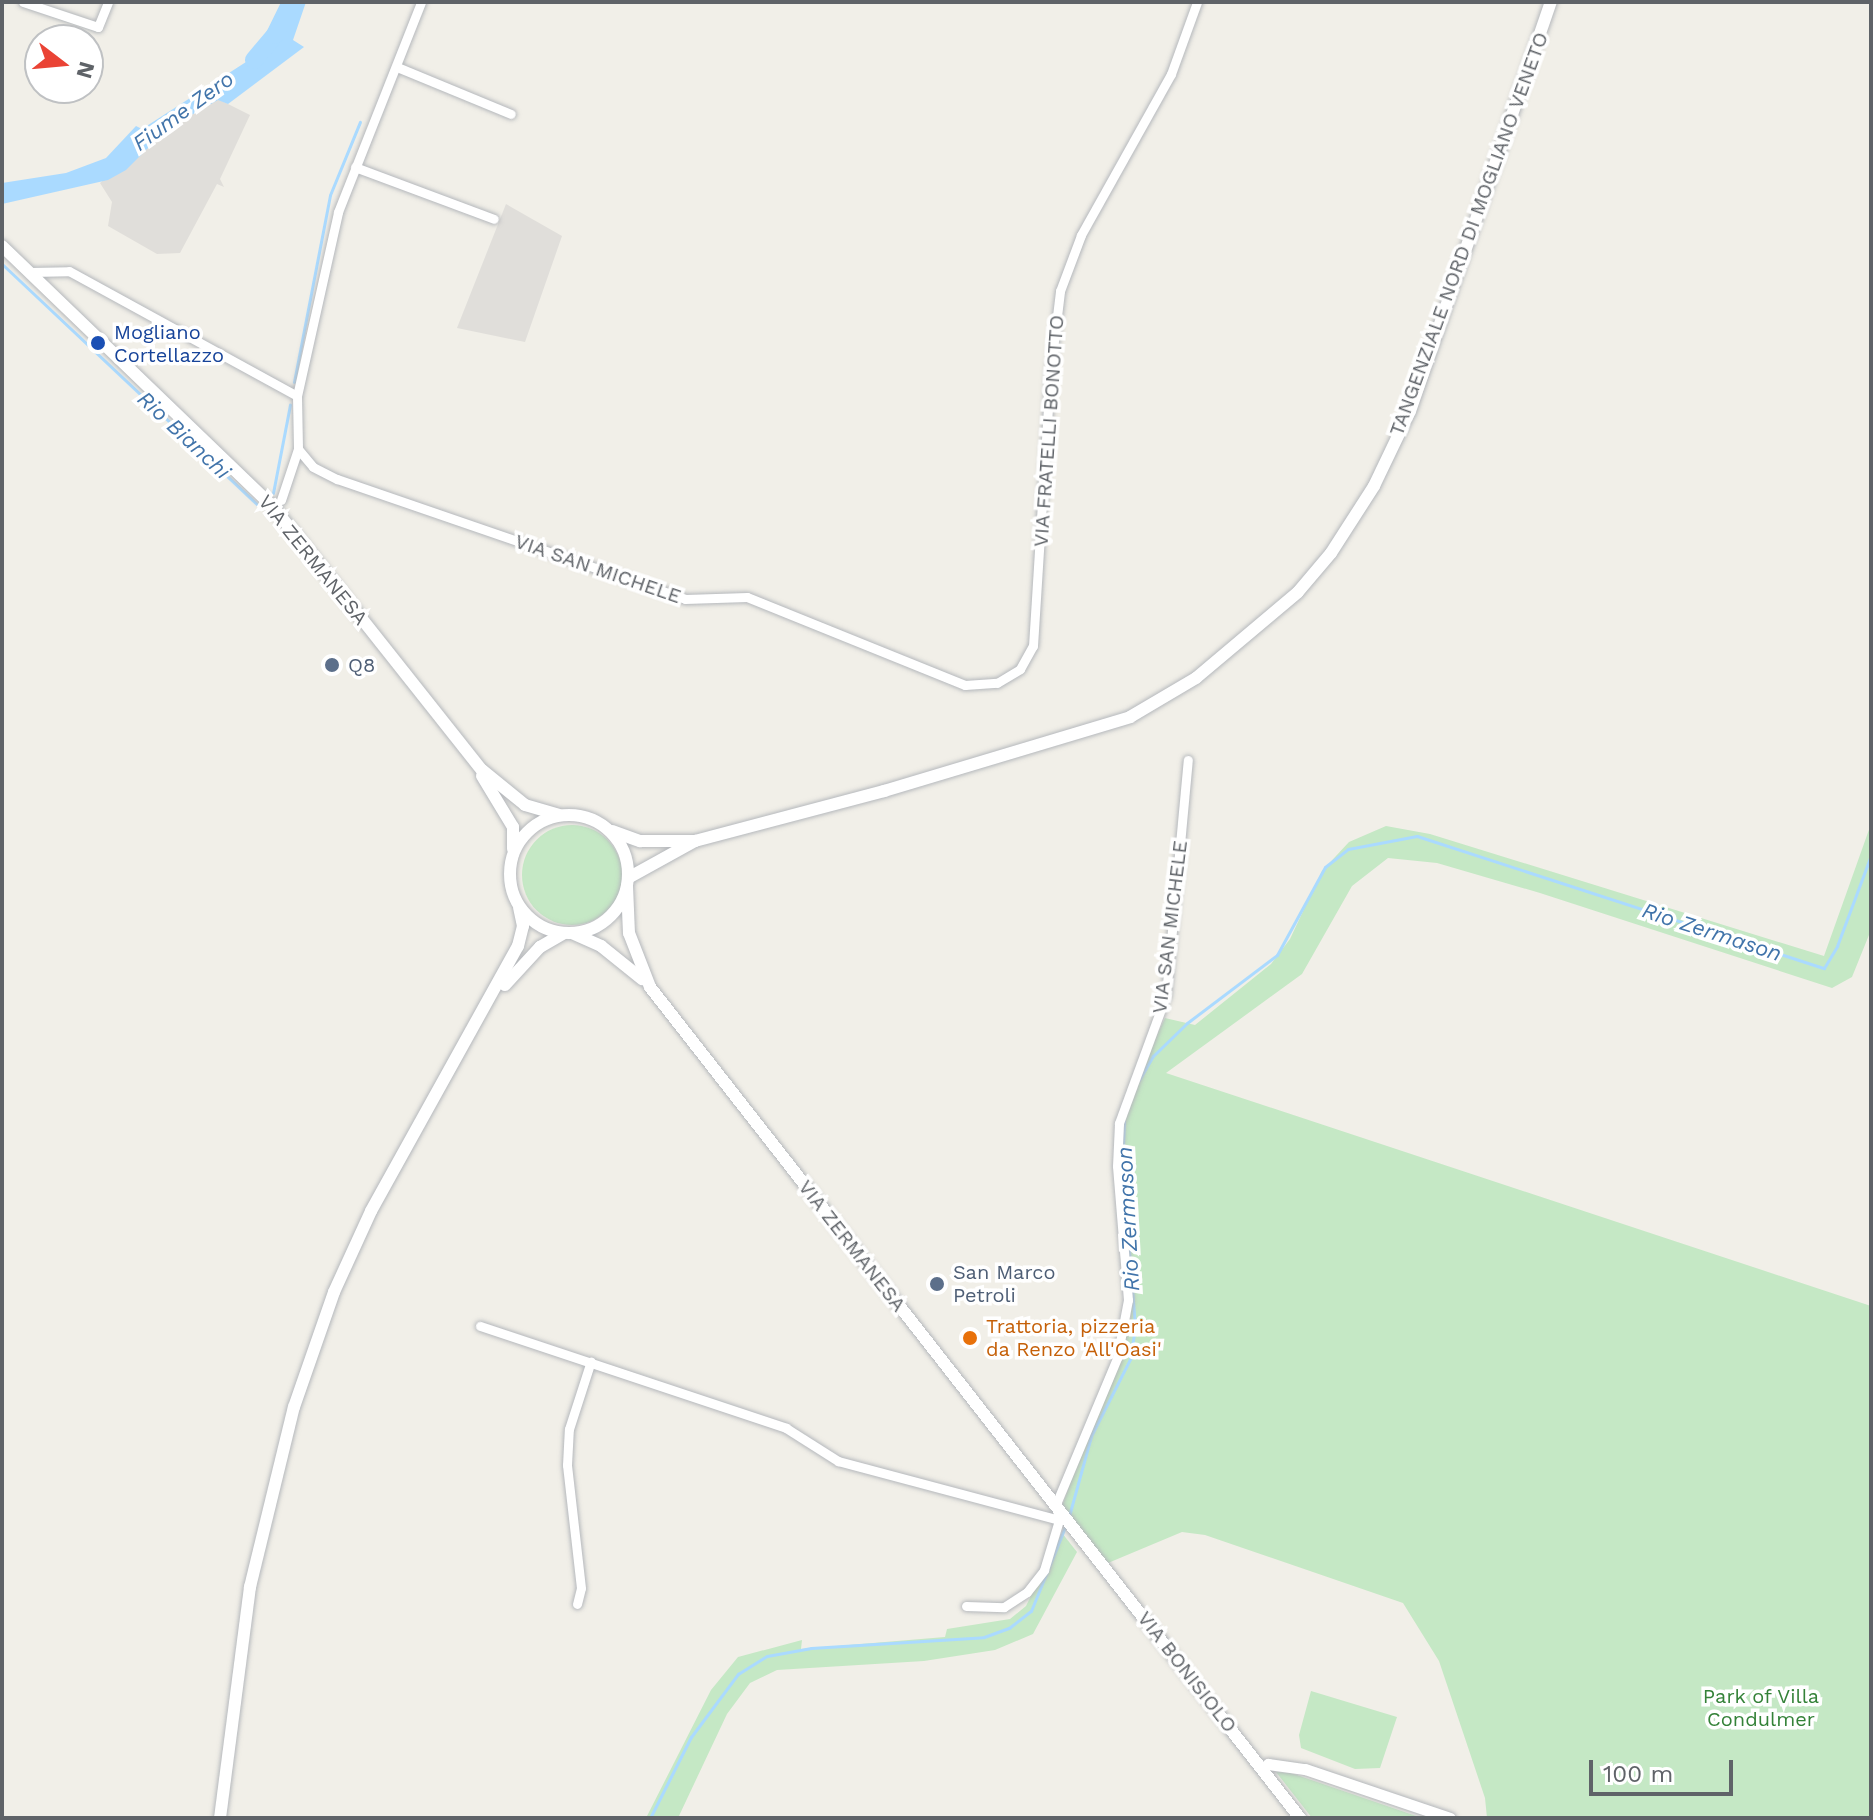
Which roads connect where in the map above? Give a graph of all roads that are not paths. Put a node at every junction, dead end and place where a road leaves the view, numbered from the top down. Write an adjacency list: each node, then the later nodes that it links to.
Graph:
1 (23, 2): 2 (street)
2 (108, 2)
3 (421, 2): 6 (street)
4 (1197, 2): 15 (street, VIA FRATELLI BONOTTO)
5 (1551, 2): 20 (main road, TANGENZIALE NORD DI MOGLIANO VENETO)
6 (397, 67): 7 (street); 8 (street)
7 (511, 114)
8 (355, 167): 9 (street); 12 (street)
9 (494, 219)
10 (2, 246): 11 (main road, VIA ZERMANESA)
11 (30, 272): 12 (street); 16 (main road, VIA ZERMANESA)
12 (297, 396): 13 (street)
13 (298, 449): 14 (street); 15 (street, VIA SAN MICHELE)
14 (281, 500)
15 (997, 683)
16 (470, 756): 18 (main road, VIA ZERMANESA); 21 (main road, VIA ZERMANESA)
17 (1188, 760): 29 (street, VIA SAN MICHELE)
18 (559, 815): 19 (main road, VIA ZERMANESA); 21 (main road)
19 (608, 829): 20 (main road, TANGENZIALE NORD DI MOGLIANO VENETO); 22 (main road, VIA ZERMANESA)
20 (695, 841): 22 (main road, TANGENZIALE NORD DI MOGLIANO VENETO)
21 (511, 859): 23 (main road, VIA ZERMANESA)
22 (627, 882): 24 (main road); 25 (main road, VIA ZERMANESA)
23 (519, 907): 24 (main road, VIA ZERMANESA); 26 (main road)
24 (568, 933): 25 (main road, VIA ZERMANESA); 26 (main road)
25 (650, 987): 29 (main road, VIA ZERMANESA)
26 (490, 1003): 35 (main road)
27 (480, 1326): 28 (street)
28 (591, 1361): 30 (street); 32 (street)
29 (1056, 1504): 30 (street, VIA ZERMANESA); 31 (main road, VIA ZERMANESA)
30 (1059, 1520): 33 (street, VIA ZERMANESA)
31 (1073, 1525): 34 (main road, VIA BONISIOLO)
32 (577, 1604)
33 (966, 1606)
34 (1262, 1769): 36 (main road, VIA BONISIOLO); 37 (street)
35 (220, 1818)
36 (1300, 1818)
37 (1450, 1818)

